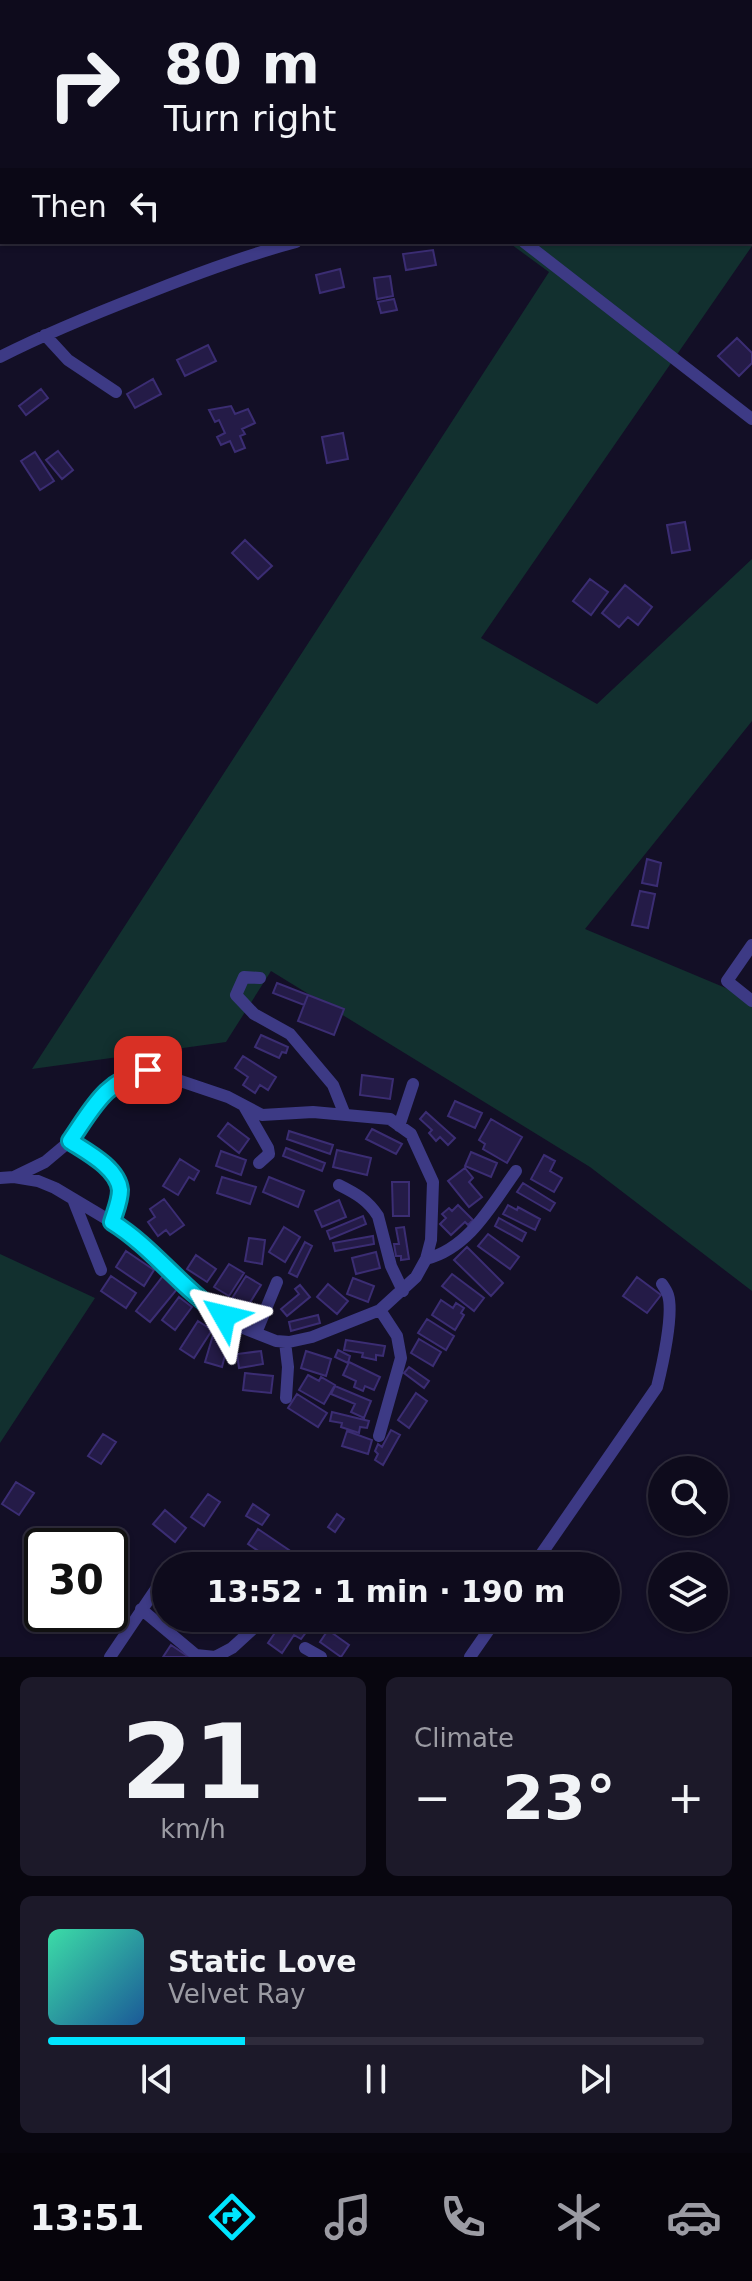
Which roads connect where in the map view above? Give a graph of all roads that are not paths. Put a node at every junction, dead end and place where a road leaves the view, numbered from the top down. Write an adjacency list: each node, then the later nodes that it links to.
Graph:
1 (290, 244): 3 (street)
2 (527, 244): 6 (street)
3 (45, 335): 4 (street); 5 (street)
4 (0, 357)
5 (116, 392)
6 (752, 419)
7 (752, 945): 9 (street)
8 (260, 978): 12 (street)
9 (752, 1001)
10 (413, 1084): 13 (street)
11 (244, 1106): 12 (street); 14 (street); 15 (street)
12 (345, 1115): 13 (street)
13 (399, 1126): 22 (street)
14 (70, 1141): 17 (street); 21 (street)
15 (259, 1163)
16 (516, 1171): 22 (street)
17 (14, 1177): 18 (street); 20 (street)
18 (0, 1178)
19 (339, 1185): 26 (street)
20 (73, 1199): 21 (street); 23 (street)
21 (112, 1222): 28 (street)
22 (426, 1259): 26 (street)
23 (101, 1270)
24 (277, 1282): 28 (street)
25 (662, 1284): 32 (street)
26 (403, 1291): 27 (street)
27 (380, 1310): 29 (street); 31 (street)
28 (256, 1333): 29 (street)
29 (285, 1342): 30 (street)
30 (286, 1398)
31 (379, 1436)
32 (543, 1552)
33 (152, 1594): 34 (street)
34 (141, 1609): 35 (street); 40 (street)
35 (152, 1618)
36 (168, 1632): 37 (street)
37 (250, 1632)
38 (487, 1632): 42 (street)
39 (305, 1648): 41 (street)
40 (110, 1657)
41 (321, 1657)
42 (470, 1657)

